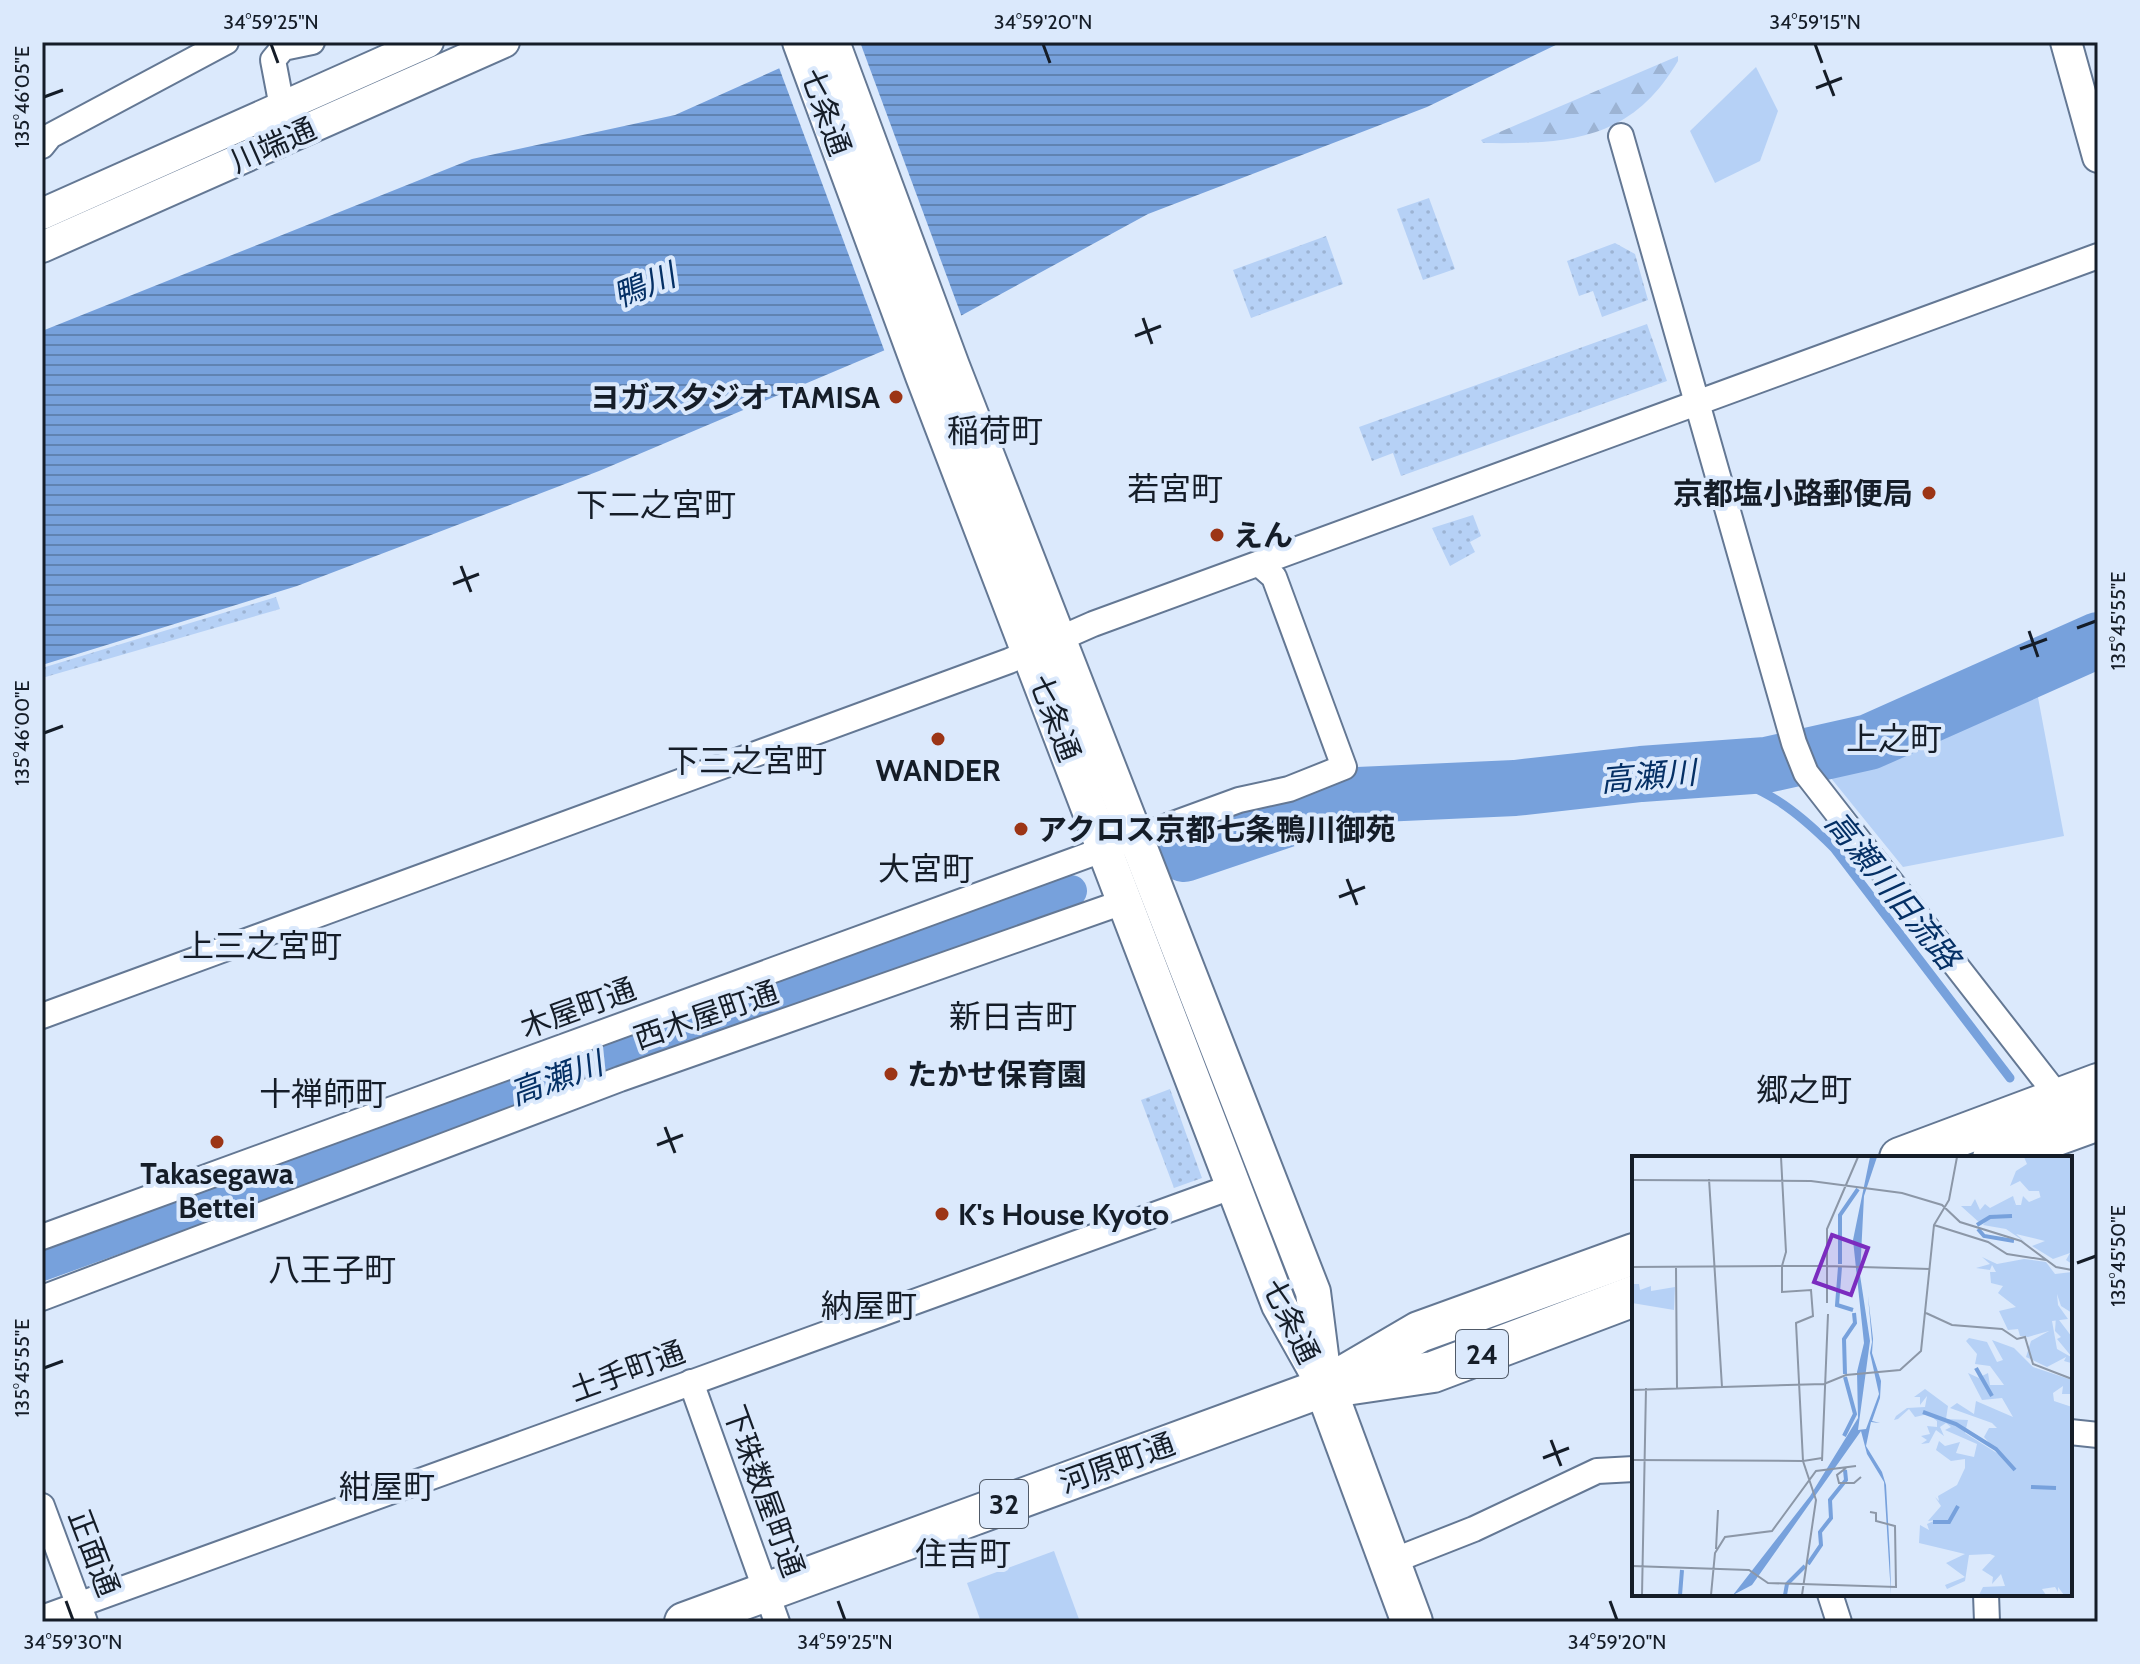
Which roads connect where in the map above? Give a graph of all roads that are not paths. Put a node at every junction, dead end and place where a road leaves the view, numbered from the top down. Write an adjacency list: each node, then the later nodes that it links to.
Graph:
1 (226, 42): 10 (street)
2 (312, 42): 8 (street)
3 (428, 42): 8 (street, 川端通)
4 (504, 42): 13 (street, 川端通)
5 (800, 42): 15 (main road, 七条通)
6 (832, 42): 15 (main road, 七条通)
7 (2066, 42): 11 (street)
8 (282, 107): 12 (street, 川端通)
9 (1621, 136): 16 (street)
10 (42, 146)
11 (2098, 157)
12 (42, 214)
13 (42, 247)
14 (2098, 256): 16 (street)
15 (938, 371): 18 (main road, 七条通)
16 (1695, 403): 17 (street); 23 (street)
17 (1259, 564): 18 (street); 19 (street, 木屋町通)
18 (1045, 646): 19 (main road, 七条通); 21 (street)
19 (1120, 844): 20 (main road, 七条通); 28 (street, 木屋町通); 33 (main road, 七条通)
20 (1126, 901): 27 (main road, 七条通); 31 (street, 西木屋町通)
21 (42, 1016)
22 (2098, 1084): 23 (highway)
23 (2060, 1099): 25 (highway)
24 (2098, 1120): 26 (highway)
25 (1905, 1156)
26 (1999, 1156)
27 (1234, 1186): 32 (street, 土手町通); 33 (main road, 七条通)
28 (42, 1237)
29 (1632, 1255): 33 (highway, 河原町通 / 24)
30 (1632, 1297): 33 (highway, 河原町通 / 24)
31 (42, 1298)
32 (691, 1382): 41 (street, 下珠数屋町通); 42 (street, 土手町通)
33 (1325, 1387): 38 (highway, 七条通); 41 (main road, 河原町通 / 32)
34 (2072, 1432): 35 (street)
35 (2098, 1435)
36 (1632, 1469): 38 (street)
37 (42, 1506): 42 (street, 正面通)
38 (1390, 1562): 45 (highway, 七条通)
39 (1831, 1596): 46 (street)
40 (1986, 1596): 47 (street)
41 (772, 1607): 44 (main road, 河原町通 / 32)
42 (82, 1613): 43 (street, 土手町通)
43 (42, 1618)
44 (684, 1622)
45 (1412, 1622)
46 (1839, 1622)
47 (1987, 1622)

